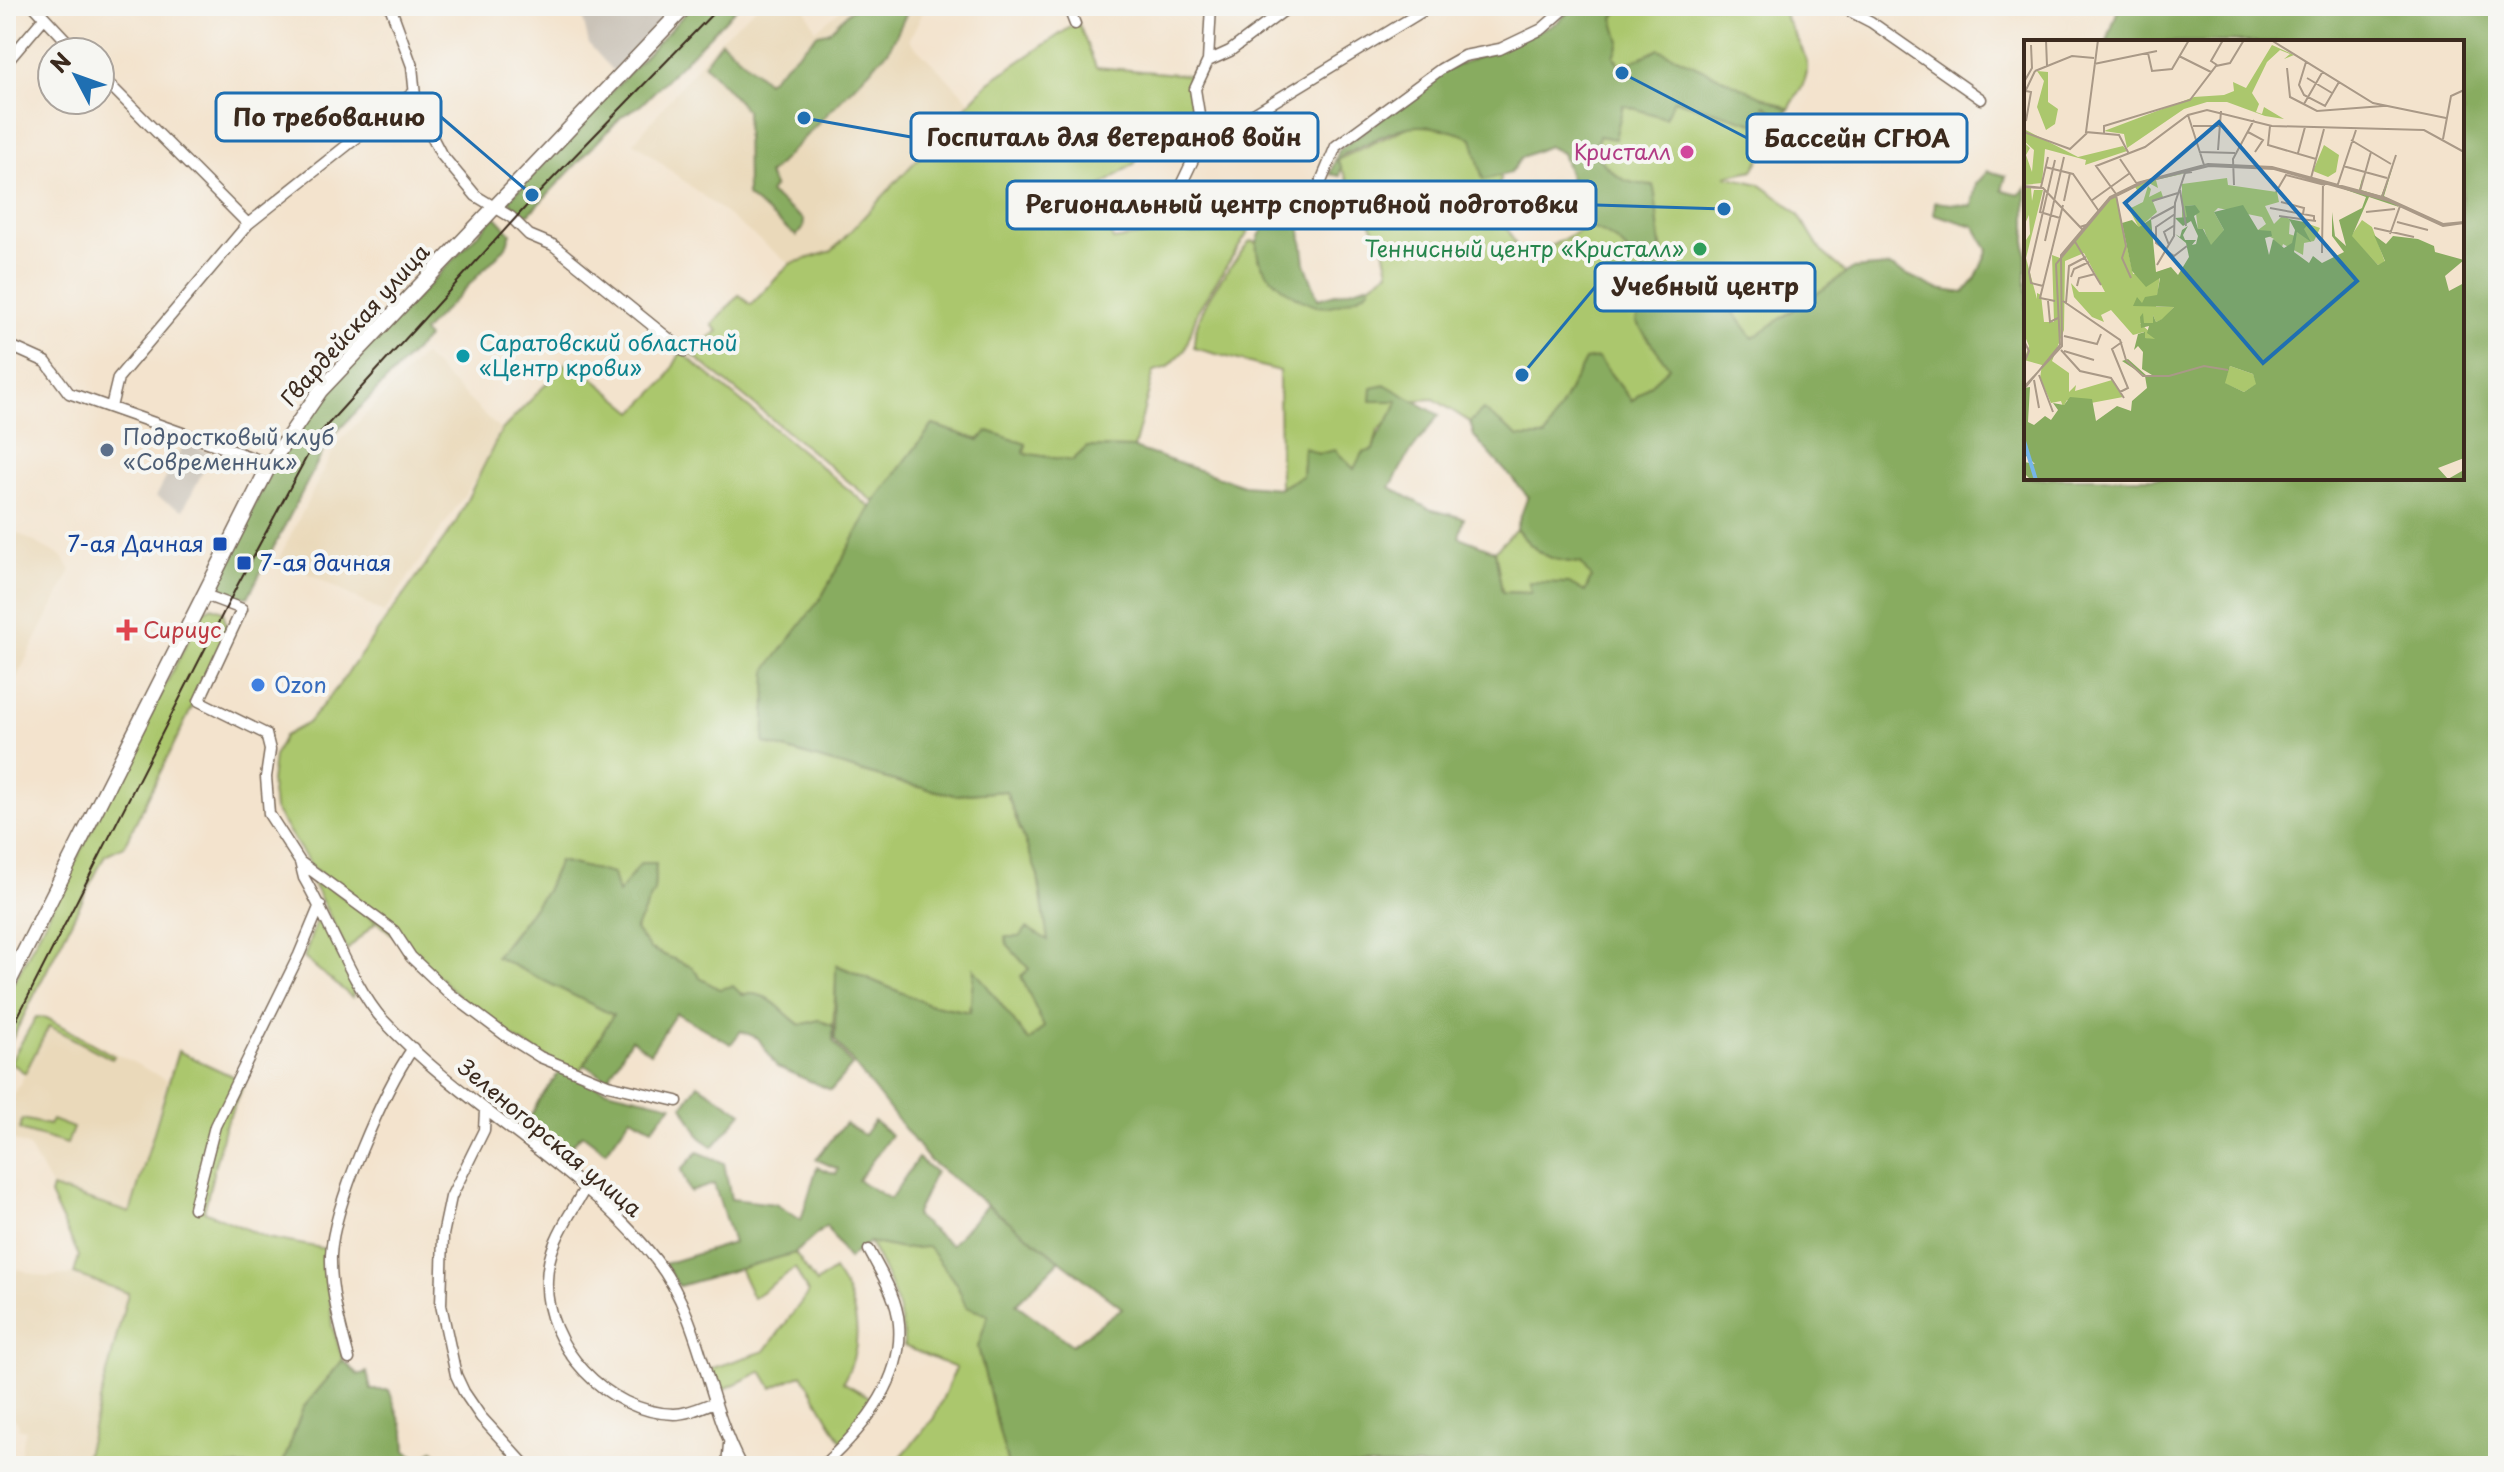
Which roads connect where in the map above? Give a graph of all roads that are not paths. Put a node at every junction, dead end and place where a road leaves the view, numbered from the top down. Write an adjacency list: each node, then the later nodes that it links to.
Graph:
1 (34, 6): 10 (street)
2 (390, 6): 16 (street)
3 (686, 6): 20 (street, Гвардейская улица)
4 (1068, 6): 11 (street)
5 (1211, 6): 13 (street)
6 (1290, 6): 13 (street)
7 (1431, 6): 18 (street)
8 (1568, 6): 19 (street)
9 (1840, 6): 17 (street)
10 (44, 18): 12 (street); 14 (street)
11 (1075, 24)
12 (61, 36)
13 (1208, 61): 18 (street)
14 (6, 63)
15 (116, 91): 22 (street)
16 (413, 93): 20 (street); 22 (street)
17 (1981, 99)
18 (1203, 139): 21 (street)
19 (1317, 191)
20 (494, 206): 24 (street); 26 (street, Гвардейская улица)
21 (1168, 212)
22 (248, 224): 25 (street)
23 (6, 344): 25 (street)
24 (684, 351)
25 (111, 407): 26 (street)
26 (270, 464): 27 (street, Гвардейская улица)
27 (205, 595): 28 (street); 30 (street, Гвардейская улица)
28 (300, 862): 29 (street, Зеленогорская улица); 32 (street)
29 (320, 905): 31 (street, Зеленогорская улица); 35 (street)
30 (6, 988)
31 (413, 1048): 33 (street, Зеленогорская улица); 37 (street)
32 (677, 1101)
33 (485, 1111): 34 (street, Зеленогорская улица); 40 (street)
34 (584, 1190): 38 (street, Зеленогорская улица); 38 (street)
35 (194, 1208)
36 (869, 1250): 43 (street)
37 (349, 1359)
38 (715, 1402): 39 (street, Зеленогорская улица)
39 (729, 1443): 41 (street); 42 (street, Зеленогорская улица)
40 (526, 1466)
41 (727, 1466)
42 (741, 1466)
43 (822, 1466)

